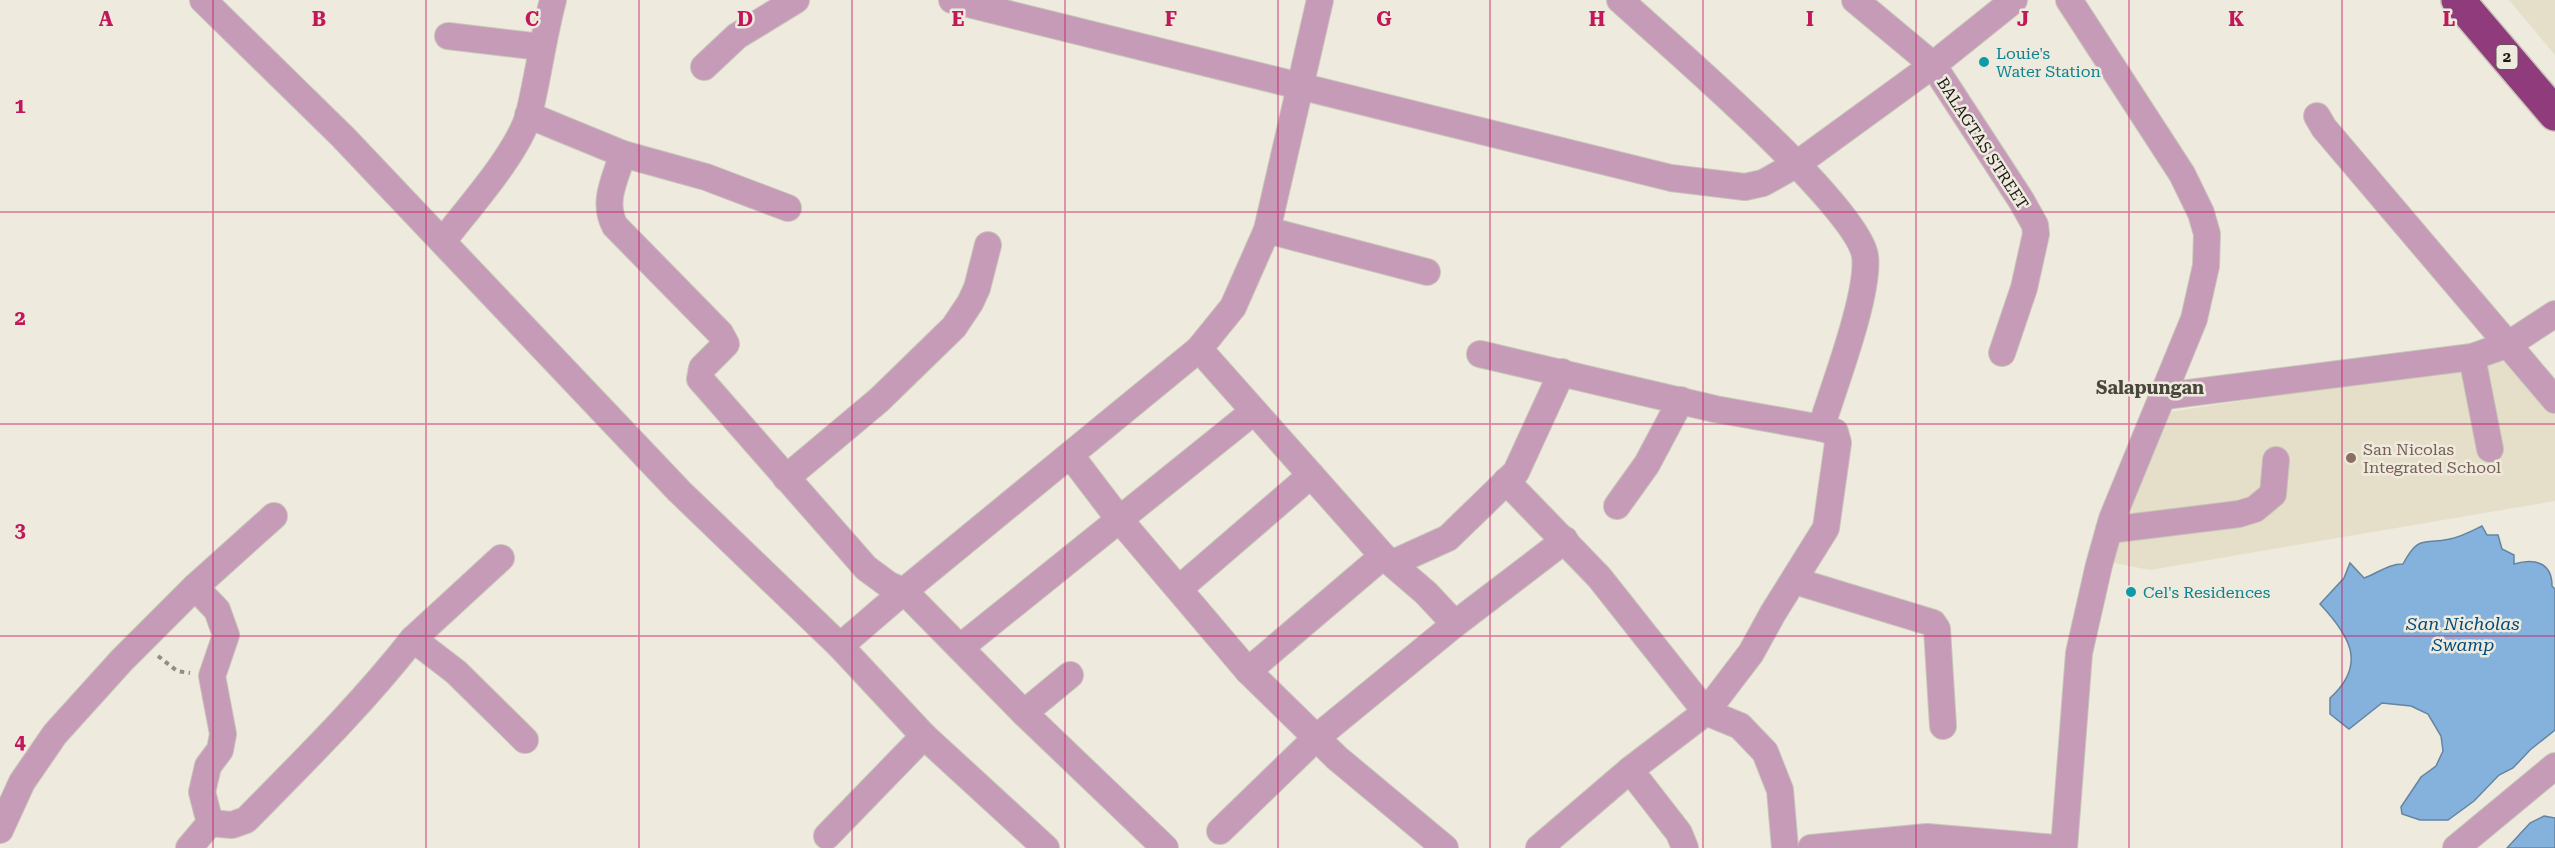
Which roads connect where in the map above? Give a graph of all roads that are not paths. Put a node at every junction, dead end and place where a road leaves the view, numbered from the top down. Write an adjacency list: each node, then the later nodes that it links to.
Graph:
1 (202, 0): 23 (street)
2 (553, 0): 12 (street)
3 (796, 0): 14 (street)
4 (952, 0): 15 (street)
5 (1320, 0): 15 (street)
6 (1620, 0): 20 (street)
7 (1855, 0): 13 (street, BALAGTAS STREET)
8 (2014, 0): 13 (street)
9 (2069, 0): 33 (street)
10 (2458, 0): 16 (highway, 2)
11 (448, 36): 12 (street)
12 (540, 46): 17 (street)
13 (1933, 65): 20 (street); 29 (street, BALAGTAS STREET)
14 (704, 67)
15 (1299, 87): 20 (street); 22 (street)
16 (2555, 114)
17 (528, 115): 19 (street); 23 (street)
18 (2317, 116): 27 (street)
19 (623, 154): 21 (street); 42 (street)
20 (1797, 164): 37 (street)
21 (788, 208)
22 (1267, 230): 25 (street); 28 (street)
23 (443, 241): 57 (street)
24 (988, 245): 42 (street)
25 (1427, 272)
26 (2555, 314): 27 (street)
27 (2510, 344): 31 (street); 35 (street)
28 (1199, 349): 36 (street); 39 (street)
29 (2002, 353)
30 (1480, 354): 32 (street)
31 (2472, 357): 33 (street); 38 (street)
32 (1562, 372): 34 (street); 43 (street)
33 (2165, 396): 47 (street)
34 (1681, 400): 37 (street); 44 (street)
35 (2555, 400)
36 (1253, 412): 41 (street); 46 (street)
37 (1821, 428): 51 (street)
38 (2490, 449)
39 (1071, 456): 46 (street); 54 (street)
40 (2276, 460): 47 (street)
41 (1311, 475): 50 (street); 53 (street)
42 (786, 478): 54 (street)
43 (1506, 481): 48 (street); 50 (street)
44 (1617, 506)
45 (274, 516): 52 (street)
46 (1119, 519): 53 (street); 58 (street)
47 (2109, 530): 82 (street)
48 (1565, 540): 55 (street); 61 (street)
49 (501, 558): 56 (street)
50 (1388, 560): 55 (street); 59 (street)
51 (1797, 575): 61 (street); 63 (street)
52 (195, 587): 69 (street); 70 (street)
53 (1180, 588): 59 (street)
54 (904, 591): 57 (street); 58 (street)
55 (1455, 624): 65 (street)
56 (412, 639): 66 (street); 69 (street)
57 (840, 646): 64 (street)
58 (962, 647): 62 (street)
59 (1248, 671): 65 (street)
60 (1070, 675): 62 (street)
61 (1706, 712): 68 (street); 79 (street)
62 (1024, 713): 75 (street)
63 (1943, 726)
64 (924, 736): 72 (street); 74 (street)
65 (1316, 738): 71 (street); 76 (street)
66 (525, 740)
67 (2555, 766): 83 (street)
68 (1630, 770): 77 (street); 78 (street)
69 (210, 823): 73 (street)
70 (0, 830)
71 (1220, 831)
72 (827, 836)
73 (189, 848)
74 (1046, 848)
75 (1165, 848)
76 (1445, 848)
77 (1539, 848)
78 (1685, 848)
79 (1785, 848)
80 (1811, 848): 81 (street)
81 (2056, 848)
82 (2064, 848)
83 (2457, 848)

